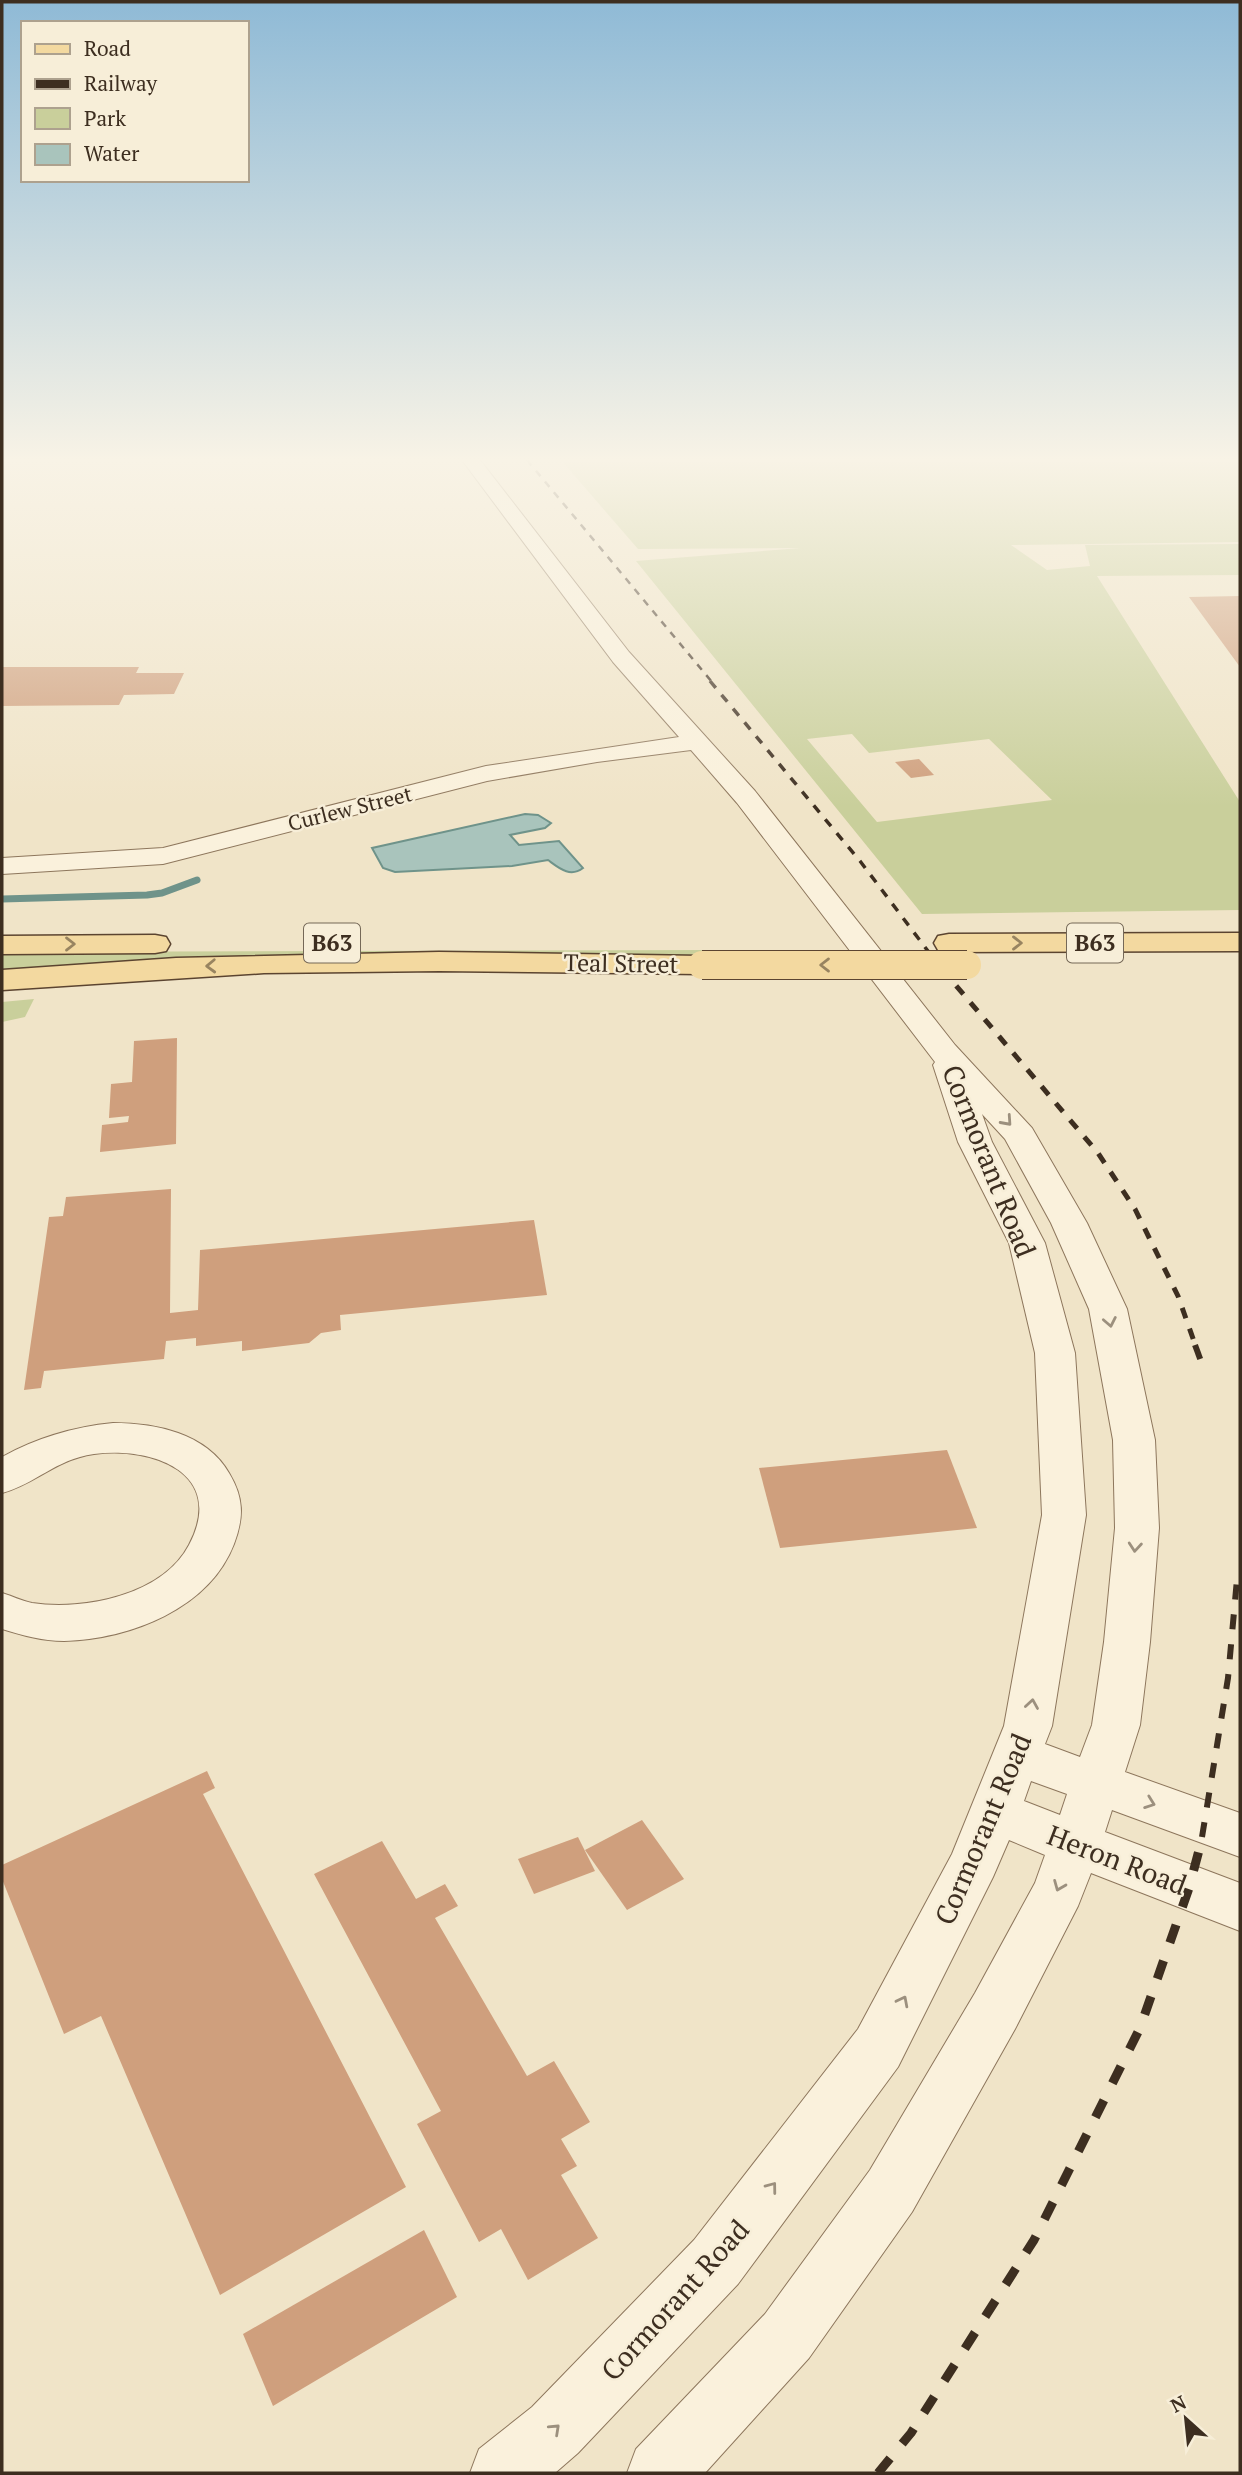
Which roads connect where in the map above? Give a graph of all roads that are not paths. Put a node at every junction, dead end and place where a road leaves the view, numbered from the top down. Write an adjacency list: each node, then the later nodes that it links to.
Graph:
1 (559, 576): 2 (street, Cormorant Road)
2 (698, 742): 3 (street, Curlew Street); 10 (street, Cormorant Road)
3 (2, 866)
4 (1240, 942): 7 (main road, Teal Street / B63, one-way to 4)
5 (2, 945): 6 (main road, Teal Street / B63, one-way to 6)
6 (698, 954): 7 (main road, Teal Street / B63, bridge); 9 (main road, Teal Street / B63, one-way to 9)
7 (958, 954): 8 (main road, Teal Street / B63)
8 (1240, 966)
9 (2, 980)
10 (944, 1052): 13 (street, Cormorant Road, one-way to 10); 14 (street, Cormorant Road, one-way to 14)
11 (2, 1478): 12 (street)
12 (2, 1611)
13 (1017, 1755): 14 (street); 15 (street, Cormorant Road)
14 (1095, 1783): 16 (street, one-way to 16); 17 (street, Cormorant Road)
15 (994, 1812): 17 (street, Heron Road); 19 (street, Cormorant Road, one-way to 15)
16 (1240, 1835)
17 (1074, 1843): 18 (street, Heron Road); 20 (street, Cormorant Road, one-way to 20)
18 (1240, 1907)
19 (503, 2473)
20 (660, 2473)

